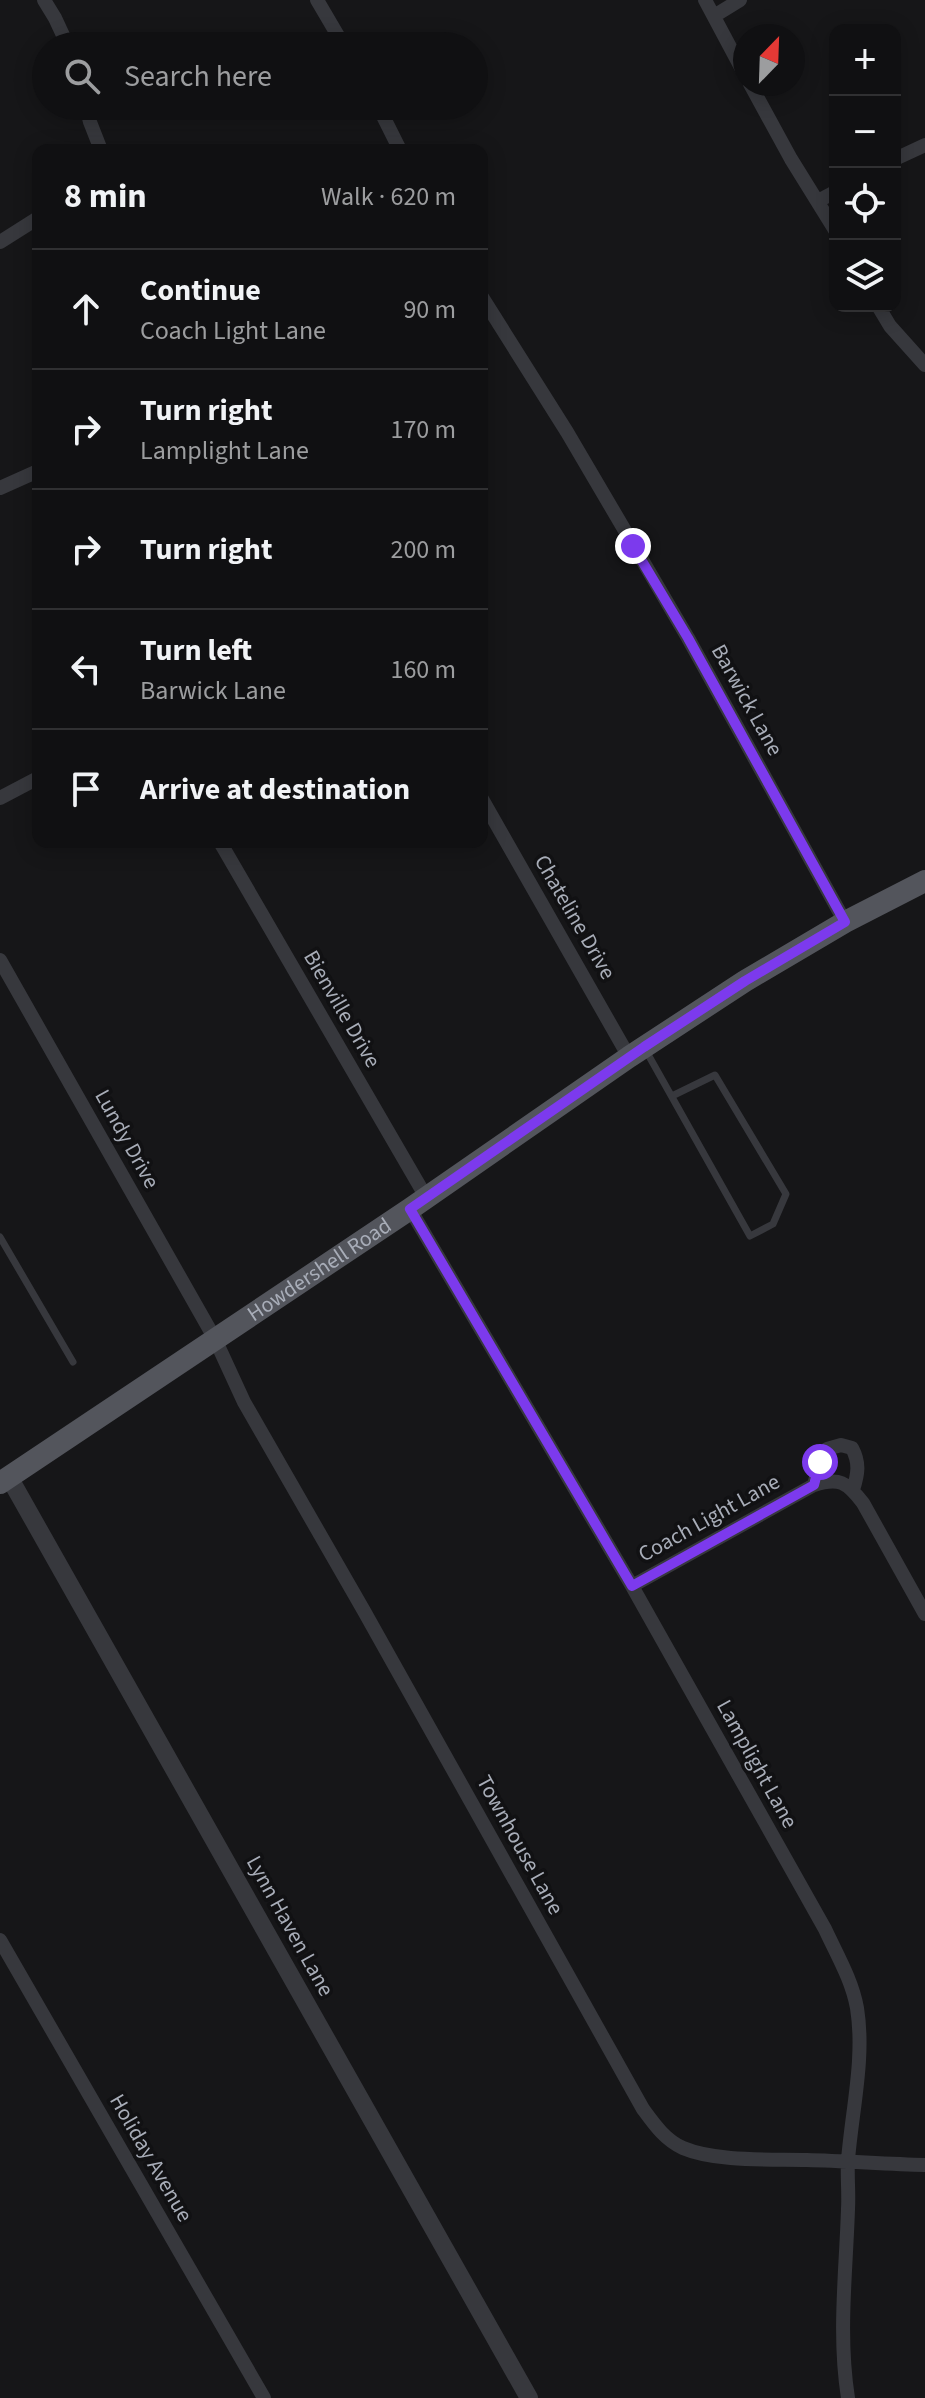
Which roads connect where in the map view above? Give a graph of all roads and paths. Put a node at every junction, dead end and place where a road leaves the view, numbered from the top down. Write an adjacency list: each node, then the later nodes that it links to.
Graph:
1 (44, 0): 6 (street)
2 (317, 0): 7 (street)
3 (705, 0): 5 (street)
4 (740, 0): 5 (street)
5 (714, 16): 8 (street)
6 (62, 32)
7 (336, 32)
8 (733, 52)
9 (757, 96): 17 (street)
10 (90, 120): 12 (street)
11 (385, 120): 13 (street)
12 (99, 144)
13 (397, 144)
14 (925, 145): 15 (street)
15 (901, 156)
16 (829, 195): 17 (street)
17 (818, 201): 18 (street)
18 (829, 220)
19 (32, 222): 20 (street)
20 (0, 242)
21 (488, 307): 31 (street, Barwick Lane)
22 (882, 312): 23 (street)
23 (925, 365)
24 (32, 474): 25 (street)
25 (0, 488)
26 (32, 781): 27 (street)
27 (0, 798)
28 (488, 809): 33 (street, Chateline Drive)
29 (223, 848): 35 (street, Bienville Drive)
30 (925, 881): 31 (main road, Howdershell Road)
31 (845, 922): 33 (main road, Howdershell Road)
32 (0, 960): 37 (street, Lundy Drive)
33 (637, 1052): 34 (lane); 35 (main road, Howdershell Road)
34 (672, 1096): 34 (lane)
35 (418, 1203): 37 (main road, Howdershell Road); 42 (street, Lamplight Lane)
36 (0, 1237): 38 (lane)
37 (215, 1339): 39 (main road, Howdershell Road); 45 (street, Townhouse Lane)
38 (73, 1362)
39 (4, 1480): 48 (street, Lynn Haven Lane)
40 (814, 1485): 41 (street, Coach Light Lane); 41 (street); 42 (street, Coach Light Lane)
41 (853, 1490): 43 (street)
42 (632, 1586): 45 (street, Lamplight Lane)
43 (925, 1614)
44 (0, 1940): 47 (street, Holiday Avenue)
45 (848, 2162): 46 (street, Townhouse Lane); 49 (street, Lamplight Lane)
46 (925, 2165)
47 (264, 2398)
48 (529, 2398)
49 (848, 2398)

